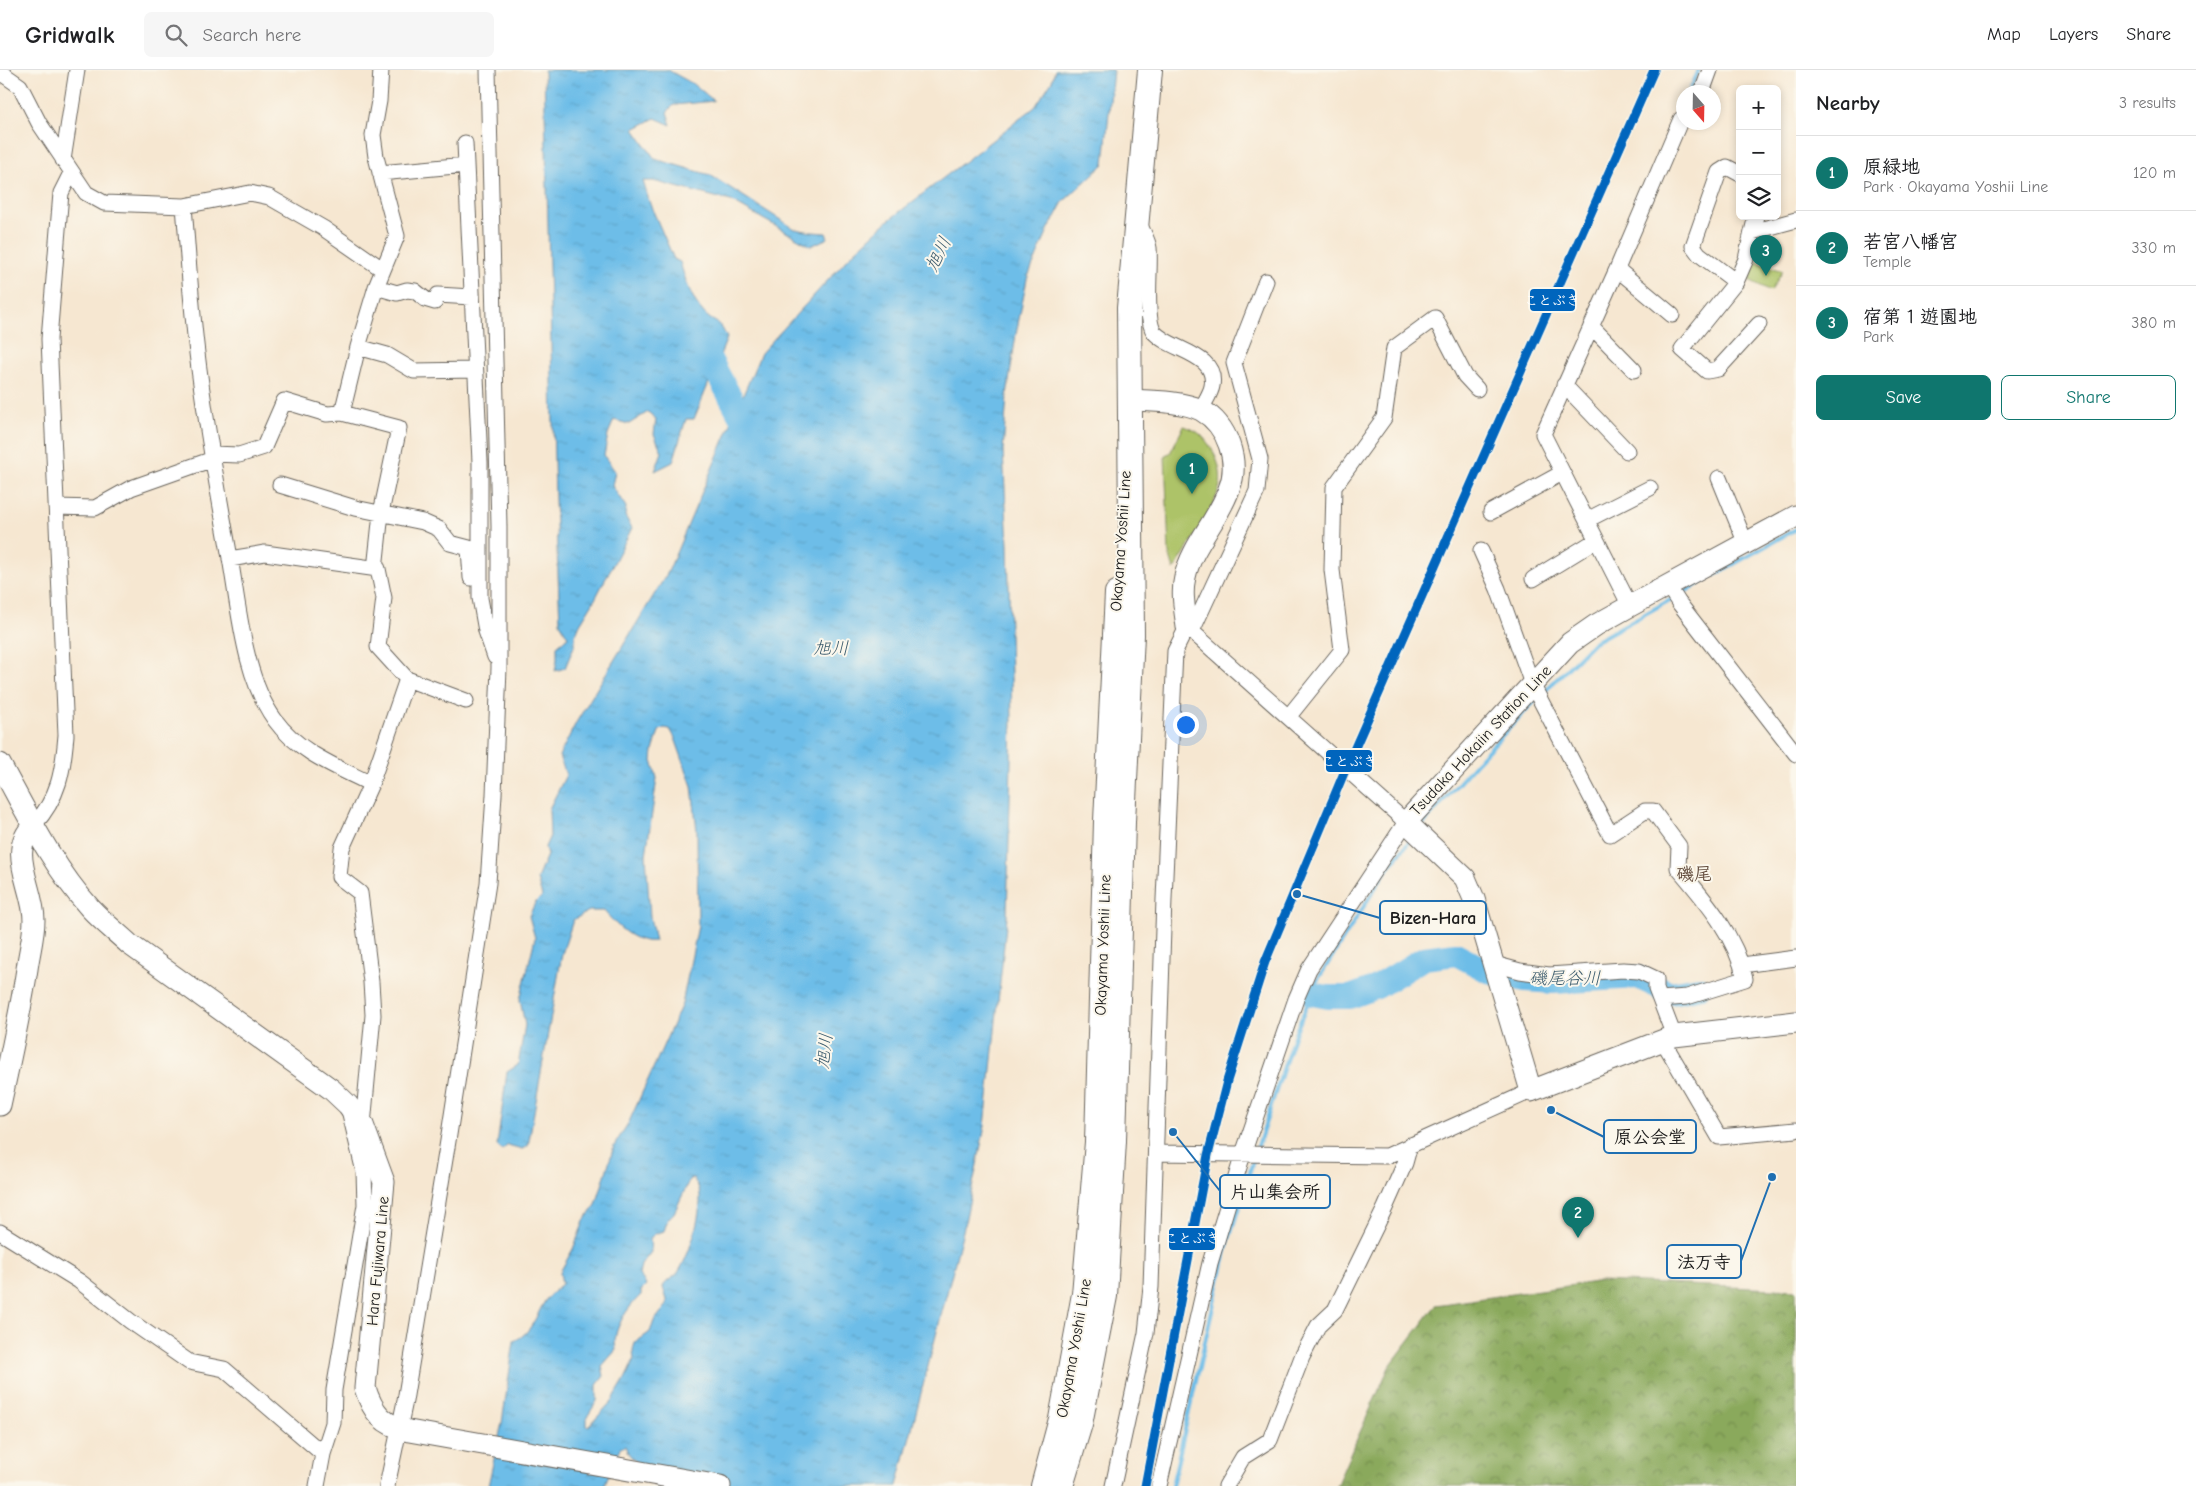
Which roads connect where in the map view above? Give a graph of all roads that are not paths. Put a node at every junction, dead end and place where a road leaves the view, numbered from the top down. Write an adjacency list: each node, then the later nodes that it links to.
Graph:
1 (78, 70): 10 (street)
2 (381, 70): 14 (street)
3 (488, 70): 58 (street)
4 (1150, 70): 16 (main road, Okayama Yoshii Line)
5 (1710, 70): 7 (street)
6 (0, 72): 10 (street)
7 (1705, 85)
8 (1676, 130): 20 (street)
9 (465, 143): 11 (street)
10 (63, 160): 13 (street)
11 (466, 164): 14 (street); 25 (street)
12 (1736, 172): 23 (street)
13 (71, 173): 15 (street); 43 (street)
14 (380, 173): 21 (street)
15 (184, 206): 21 (street); 38 (street)
16 (1138, 220): 34 (main road, Okayama Yoshii Line); 35 (street)
17 (1755, 220): 19 (street)
18 (1796, 220): 19 (street)
19 (1752, 232): 23 (street)
20 (1617, 269): 26 (street); 28 (street)
21 (382, 270): 24 (street)
22 (1266, 281): 57 (street)
23 (1736, 282): 27 (street)
24 (376, 287): 25 (street); 29 (street)
25 (471, 297): 30 (street)
26 (1672, 315)
27 (1759, 324)
28 (1591, 326): 31 (street); 32 (street)
29 (358, 347): 30 (street); 36 (street)
30 (475, 370): 55 (street)
31 (1634, 370)
32 (1564, 385): 37 (street); 39 (street)
33 (1477, 389): 62 (street)
34 (1130, 400): 35 (main road); 88 (main road, Okayama Yoshii Line); 89 (main road, Okayama Yoshii Line)
35 (1201, 410): 57 (main road)
36 (342, 413): 38 (street); 45 (street)
37 (1627, 451)
38 (212, 457): 43 (street); 51 (street)
39 (1562, 472): 44 (street); 47 (street)
40 (1719, 478): 49 (street)
41 (280, 485): 45 (street)
42 (1650, 488): 47 (street)
43 (56, 507): 66 (street)
44 (1491, 512)
45 (382, 513): 52 (street); 55 (street)
46 (1796, 516): 49 (main road, Tsudaka Hokaiin Station Line)
47 (1586, 520): 48 (street)
48 (1596, 541): 53 (street); 56 (street)
49 (1746, 544): 54 (main road, Tsudaka Hokaiin Station Line)
50 (1481, 551): 60 (street)
51 (230, 559): 52 (street); 65 (street)
52 (375, 569): 59 (street)
53 (1533, 579)
54 (1672, 593): 56 (main road, Tsudaka Hokaiin Station Line); 63 (street)
55 (480, 598): 58 (street)
56 (1630, 606): 60 (main road, Tsudaka Hokaiin Station Line)
57 (1190, 629): 62 (street); 80 (street)
58 (499, 668): 83 (street)
59 (407, 679): 61 (street); 65 (street)
60 (1537, 693): 67 (main road, Tsudaka Hokaiin Station Line); 70 (street)
61 (466, 701)
62 (1289, 716): 67 (street)
63 (1796, 754)
64 (0, 764): 66 (main road, Hara Fujiwara Line)
65 (371, 784): 77 (street)
66 (34, 825): 75 (main road); 76 (main road, Hara Fujiwara Line)
67 (1413, 828): 69 (main road, Tsudaka Hokaiin Station Line); 81 (street)
68 (1796, 958): 70 (street)
69 (1495, 970): 71 (street); 74 (main road, Tsudaka Hokaiin Station Line)
70 (1743, 970): 71 (street)
71 (1657, 990): 73 (street)
72 (1796, 1022): 73 (main road)
73 (1669, 1038): 74 (main road); 78 (street)
74 (1531, 1091): 79 (street)
75 (0, 1105)
76 (348, 1105): 77 (main road, Hara Fujiwara Line); 84 (street)
77 (363, 1126): 83 (main road, Hara Fujiwara Line)
78 (1796, 1130)
79 (1410, 1145): 81 (street); 92 (street)
80 (1156, 1153): 81 (street); 90 (street)
81 (1251, 1154): 91 (street)
82 (0, 1232): 84 (street)
83 (403, 1430): 86 (street); 87 (main road, Hara Fujiwara Line)
84 (323, 1454): 85 (street)
85 (316, 1486)
86 (387, 1486)
87 (720, 1486)
88 (1043, 1486)
89 (1061, 1486)
90 (1113, 1486)
91 (1159, 1486)
92 (1226, 1486)

